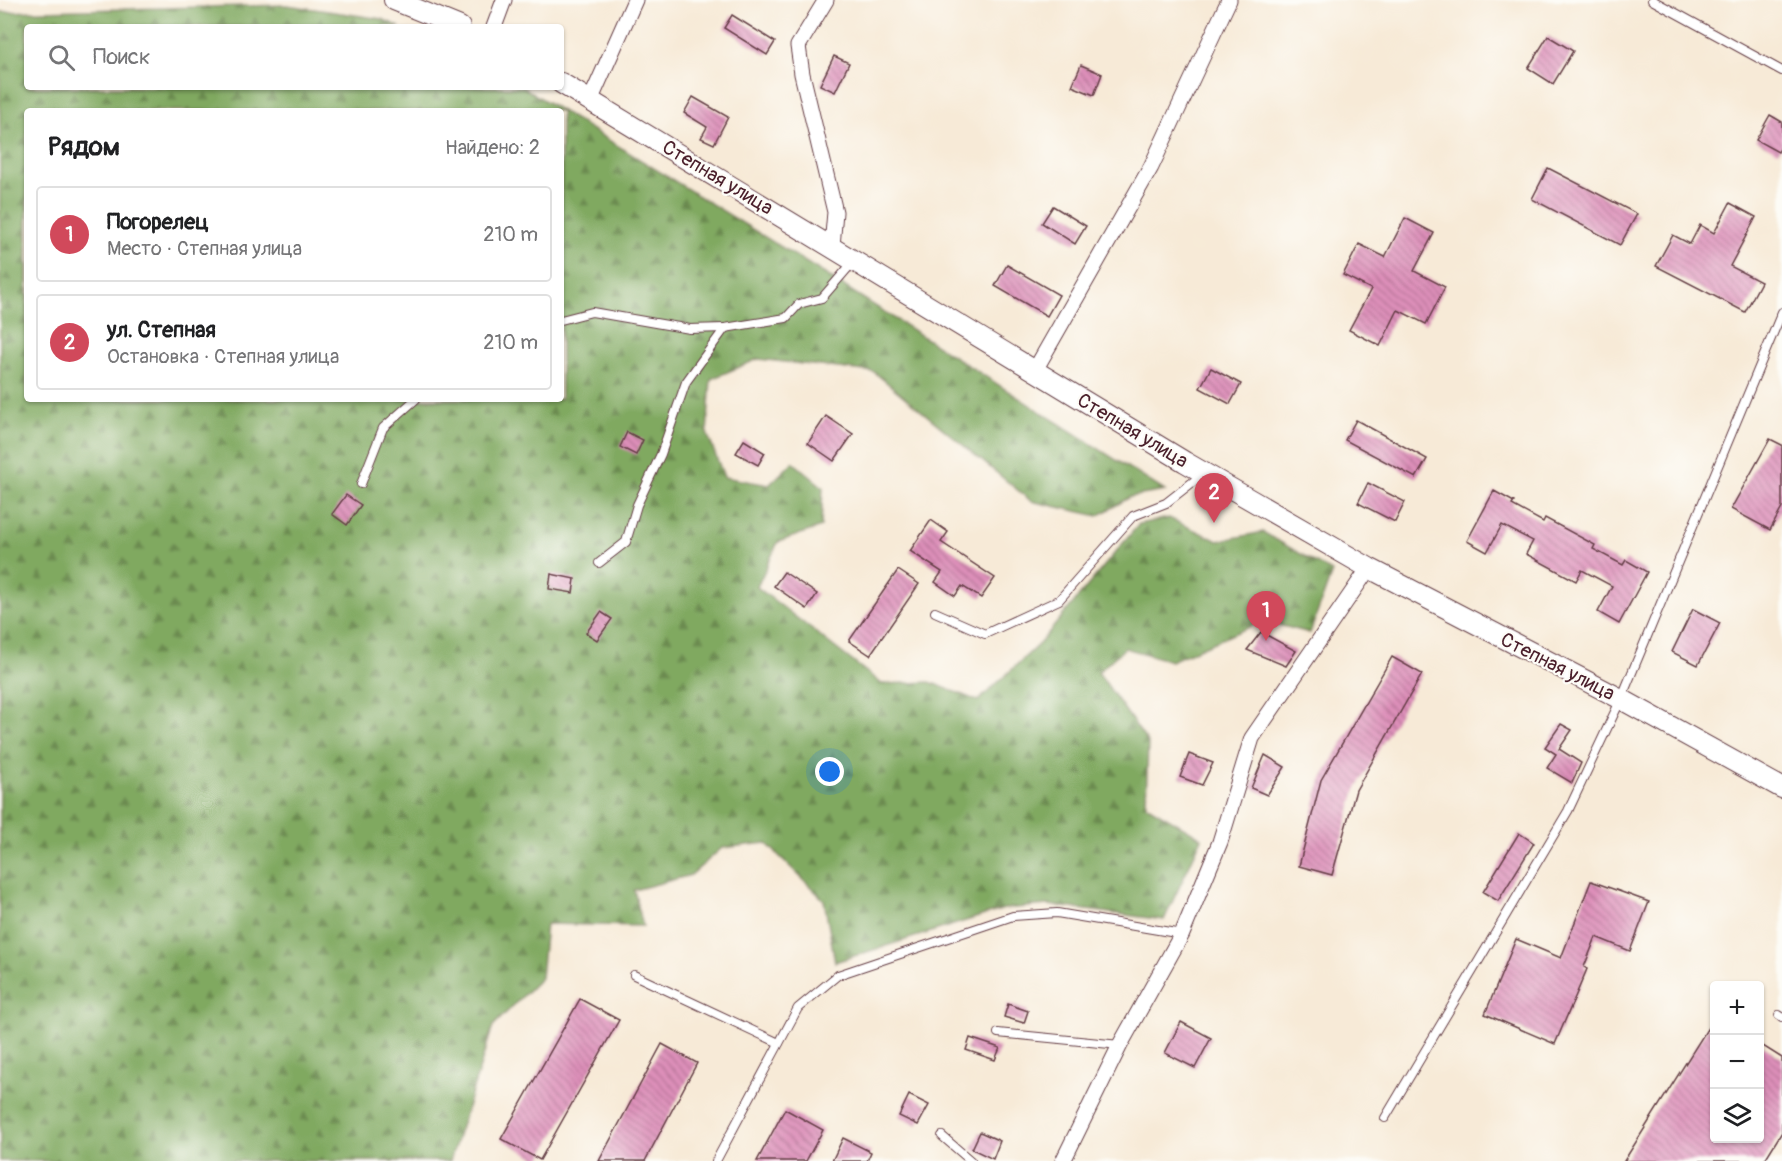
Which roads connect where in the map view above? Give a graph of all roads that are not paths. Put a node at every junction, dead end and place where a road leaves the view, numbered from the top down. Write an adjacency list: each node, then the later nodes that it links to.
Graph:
1 (394, 0): 7 (street)
2 (504, 0): 8 (street)
3 (635, 0): 11 (street)
4 (826, 0): 12 (street)
5 (1229, 0): 17 (street)
6 (1652, 0): 9 (lane)
7 (453, 24)
8 (495, 24)
9 (1782, 72)
10 (564, 85): 11 (street, Степная улица)
11 (590, 100): 12 (street, Степная улица)
12 (832, 246): 13 (street, Степная улица)
13 (855, 260): 16 (lane); 17 (street, Степная улица)
14 (1782, 312): 24 (lane)
15 (564, 319): 16 (lane)
16 (725, 328): 21 (lane)
17 (1035, 370): 19 (street, Степная улица)
18 (413, 402): 20 (lane)
19 (1204, 473): 22 (street, Степная улица); 23 (lane)
20 (361, 484)
21 (599, 563)
22 (1369, 568): 24 (street, Степная улица); 26 (street)
23 (934, 612)
24 (1621, 699): 25 (street, Степная улица); 31 (lane)
25 (1782, 788)
26 (1182, 934): 29 (lane); 30 (street)
27 (634, 975): 29 (lane)
28 (998, 1033): 30 (lane)
29 (779, 1043): 33 (lane)
30 (1120, 1045): 35 (street)
31 (1385, 1118)
32 (942, 1136): 34 (lane)
33 (716, 1161)
34 (971, 1161)
35 (1064, 1161)

